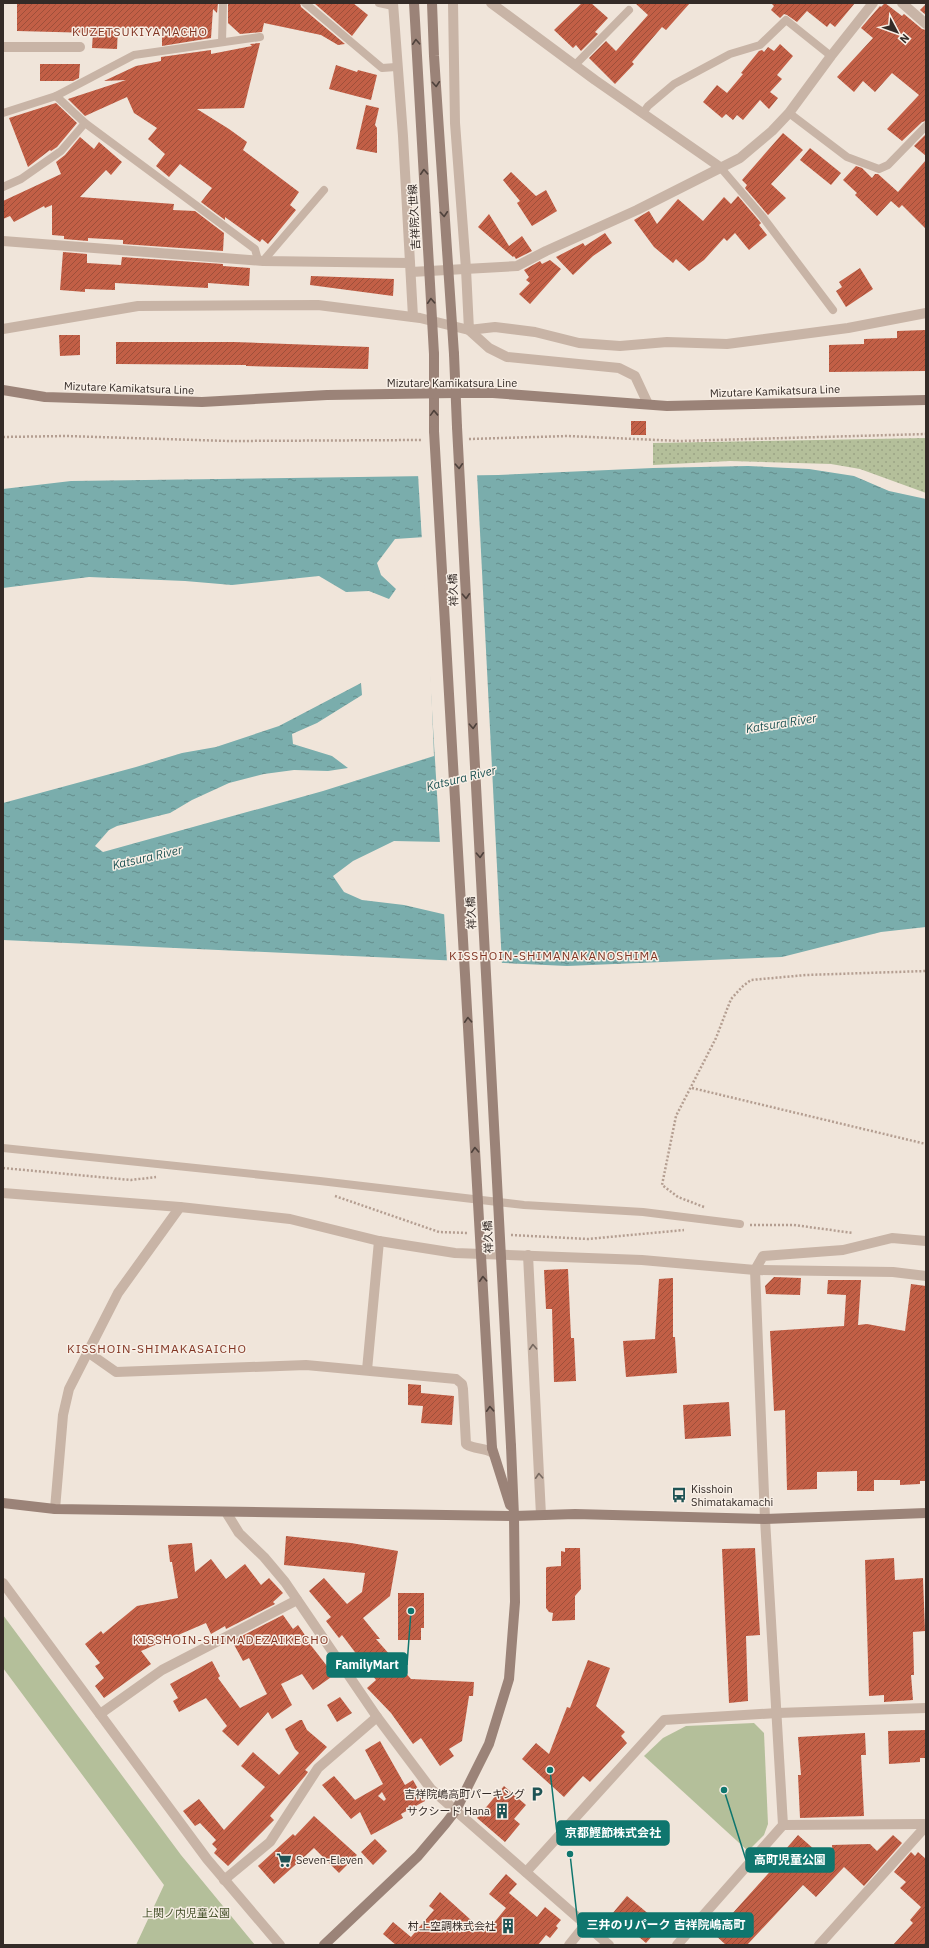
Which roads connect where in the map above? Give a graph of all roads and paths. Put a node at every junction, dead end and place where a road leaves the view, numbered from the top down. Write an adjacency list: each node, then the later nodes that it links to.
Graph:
1 (223, 3): 14 (lane)
2 (305, 3): 19 (lane)
3 (379, 3): 10 (lane)
4 (414, 3): 40 (street, 吉祥院久世線, one-way to 4, bridge)
5 (432, 3): 39 (street, one-way to 39, bridge)
6 (453, 3): 32 (street)
7 (491, 3): 18 (street)
8 (873, 3): 17 (street)
9 (902, 3): 12 (street)
10 (393, 5): 19 (street)
11 (629, 10): 18 (lane)
12 (926, 24)
13 (260, 37): 14 (lane)
14 (222, 42): 20 (lane)
15 (3, 47): 16 (street)
16 (80, 47)
17 (831, 56): 22 (lane); 23 (street)
18 (575, 65): 22 (street)
19 (396, 67): 31 (street)
20 (56, 96): 21 (lane); 24 (lane)
21 (3, 113)
22 (643, 113): 26 (street)
23 (789, 113): 25 (lane); 26 (street)
24 (85, 123): 27 (lane); 30 (lane)
25 (926, 126)
26 (720, 167): 32 (street); 33 (lane)
27 (3, 187)
28 (324, 190): 30 (lane)
29 (3, 241): 30 (street)
30 (260, 261): 31 (street)
31 (411, 268): 32 (street); 35 (street)
32 (466, 269): 37 (street)
33 (833, 310)
34 (926, 312): 37 (street)
35 (413, 317): 36 (street); 37 (street)
36 (3, 329)
37 (468, 330): 42 (street)
38 (3, 390): 40 (street, Mizutare Kamikatsura Line)
39 (455, 393): 40 (street, Mizutare Kamikatsura Line); 42 (street, Mizutare Kamikatsura Line); 67 (street, 祥久橋, one-way to 67, bridge)
40 (433, 395): 43 (street, 吉祥院久世線, one-way to 40)
41 (926, 400): 42 (street, Mizutare Kamikatsura Line)
42 (648, 404)
43 (434, 431): 61 (street, 祥久橋, one-way to 43, bridge)
44 (926, 971): 45 (path)
45 (692, 1088): 46 (path); 50 (path)
46 (926, 1144)
47 (3, 1148): 52 (lane)
48 (3, 1193): 49 (street)
49 (180, 1207): 54 (street); 59 (street)
50 (706, 1207)
51 (749, 1222): 53 (path)
52 (740, 1224)
53 (756, 1225)
54 (379, 1241): 56 (street); 60 (street)
55 (926, 1241): 57 (street)
56 (528, 1255): 57 (street); 66 (street, one-way to 56)
57 (755, 1270): 58 (street); 68 (street)
58 (926, 1276)
59 (89, 1353): 60 (street); 63 (street)
60 (367, 1370): 61 (street)
61 (492, 1451): 67 (street)
62 (3, 1504): 63 (street)
63 (55, 1509): 64 (street)
64 (226, 1512): 67 (street); 70 (street)
65 (926, 1513): 68 (street)
66 (541, 1515): 67 (street); 68 (street)
67 (514, 1516): 75 (street)
68 (765, 1519): 72 (street)
69 (3, 1583): 73 (street)
70 (297, 1600): 73 (street); 74 (street)
71 (926, 1708): 72 (street)
72 (777, 1713): 76 (street); 78 (street)
73 (100, 1714): 79 (street)
74 (377, 1717): 75 (street); 79 (street)
75 (456, 1810): 78 (street); 82 (street)
76 (783, 1825): 77 (street); 85 (street)
77 (926, 1825): 86 (street)
78 (526, 1872): 80 (street)
79 (224, 1880): 81 (street)
80 (585, 1925): 83 (street); 84 (street)
81 (280, 1945)
82 (324, 1945)
83 (569, 1945)
84 (609, 1945)
85 (677, 1945)
86 (819, 1945)

